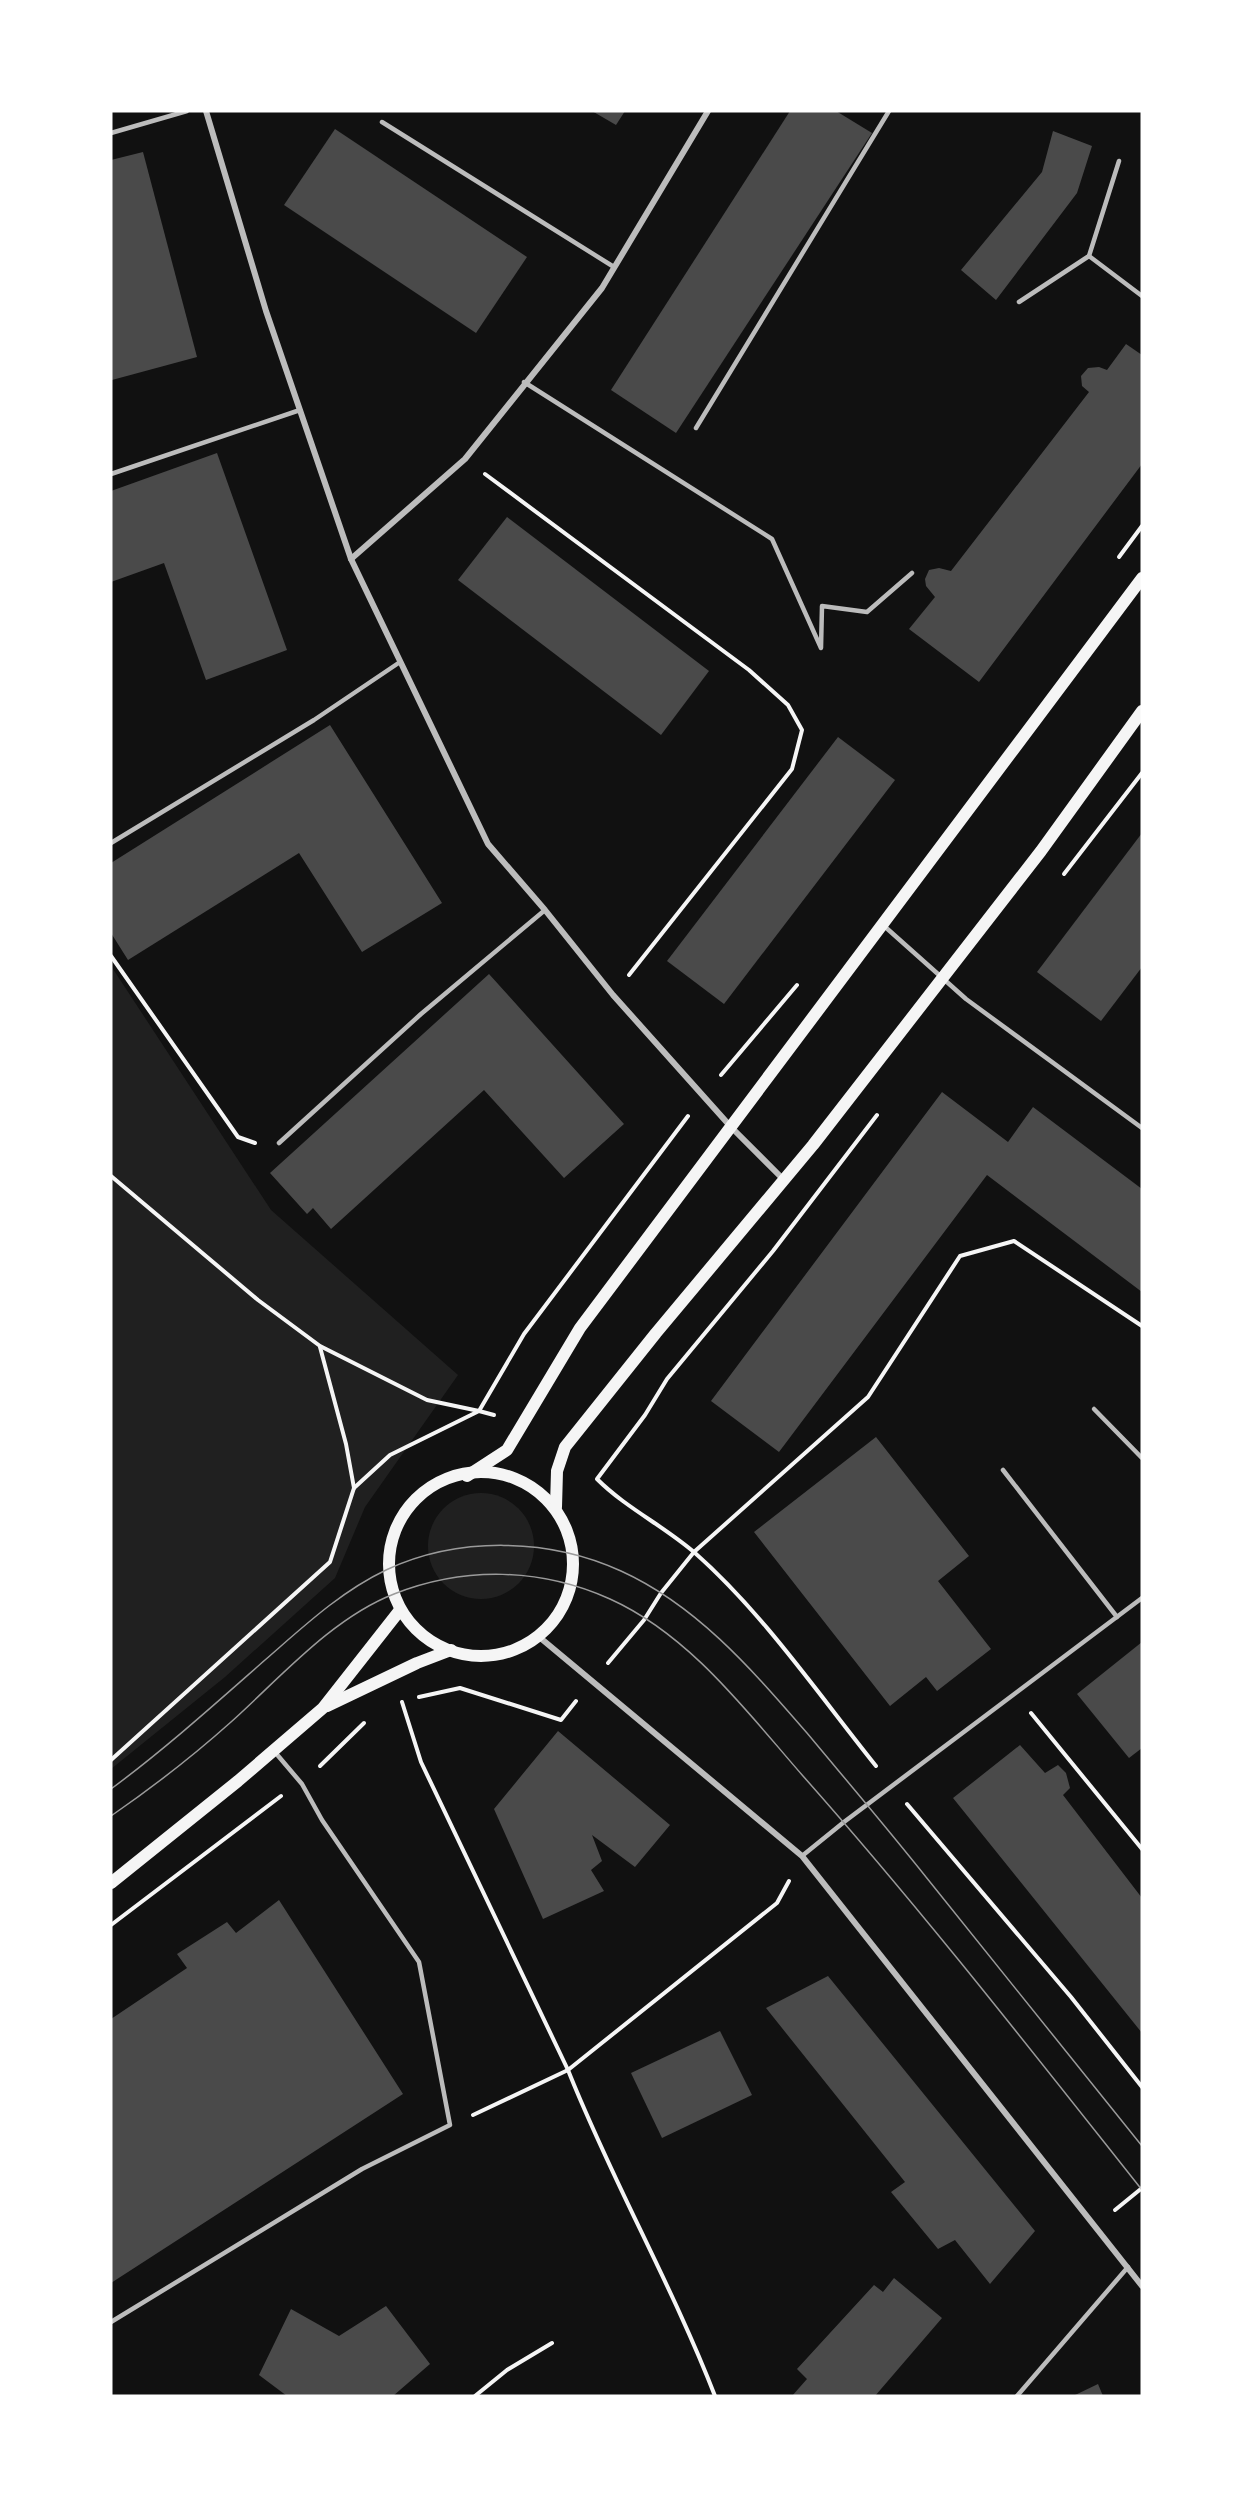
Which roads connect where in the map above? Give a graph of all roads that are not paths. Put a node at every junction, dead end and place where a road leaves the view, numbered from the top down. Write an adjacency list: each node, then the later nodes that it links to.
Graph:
1 (187, 111): 6 (lane)
2 (206, 111): 13 (street)
3 (708, 111): 9 (street)
4 (889, 111): 14 (lane)
5 (382, 122): 9 (lane)
6 (111, 133)
7 (1119, 161): 8 (lane)
8 (1089, 256): 10 (lane); 11 (lane)
9 (614, 267): 12 (street)
10 (1142, 296)
11 (1018, 302)
12 (524, 382): 16 (street); 17 (lane)
13 (300, 410): 15 (lane); 16 (street)
14 (696, 428)
15 (111, 474)
16 (351, 559): 19 (street)
17 (912, 573)
18 (1142, 578): 23 (main road)
19 (400, 662): 21 (lane); 22 (street)
20 (1142, 711): 24 (main road)
21 (111, 843)
22 (545, 910): 25 (street); 27 (lane)
23 (883, 925): 24 (lane); 25 (main road)
24 (942, 980): 26 (lane); 28 (main road)
25 (731, 1127): 28 (street); 32 (main road)
26 (1142, 1128)
27 (279, 1143)
28 (785, 1180): 33 (main road)
29 (1094, 1409): 30 (lane)
30 (1142, 1458)
31 (1003, 1470): 36 (lane)
32 (467, 1476): 33 (main road); 35 (main road)
33 (556, 1507): 37 (main road)
34 (1142, 1598): 36 (lane)
35 (399, 1610): 38 (main road); 39 (main road)
36 (1117, 1617): 41 (lane)
37 (538, 1636): 38 (main road); 41 (street)
38 (451, 1650): 39 (main road)
39 (323, 1708): 40 (main road)
40 (274, 1751): 42 (main road); 45 (lane)
41 (802, 1856): 43 (street)
42 (111, 1883)
43 (1128, 2268): 44 (street); 46 (lane)
44 (1142, 2286)
45 (111, 2322)
46 (1017, 2396)

